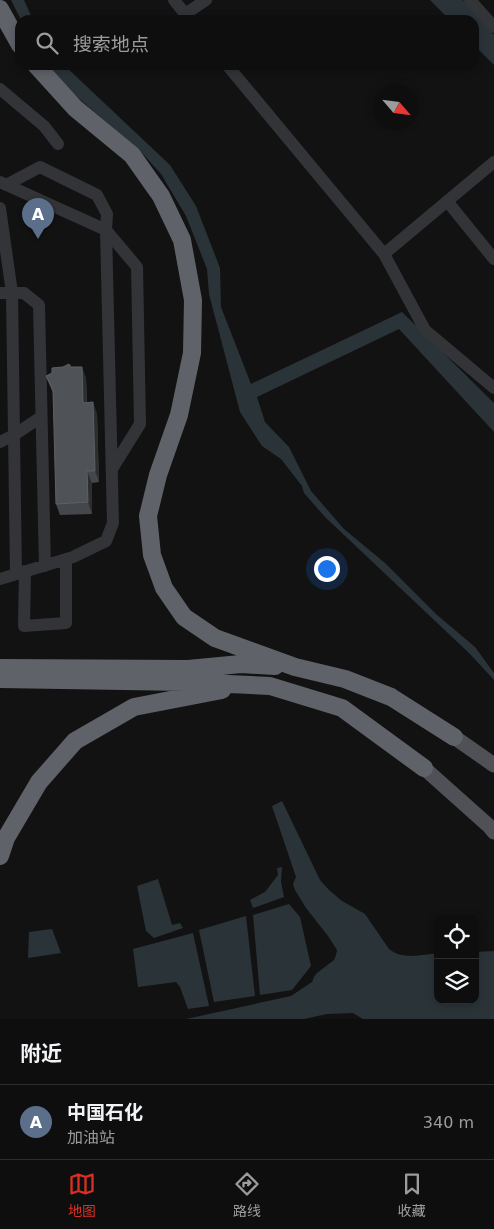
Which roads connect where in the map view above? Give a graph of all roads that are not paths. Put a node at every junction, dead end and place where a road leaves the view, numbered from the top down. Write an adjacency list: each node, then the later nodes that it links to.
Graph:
1 (174, 0): 5 (street)
2 (206, 0): 6 (street)
3 (470, 0): 7 (street)
4 (0, 9): 8 (highway)
5 (186, 15)
6 (190, 15)
7 (494, 27)
8 (15, 36)
9 (41, 70): 30 (highway)
10 (232, 70): 18 (street)
11 (0, 89): 12 (street)
12 (58, 144)
13 (494, 162): 15 (street)
14 (3, 184): 17 (street); 17 (street)
15 (447, 201): 18 (street); 19 (street)
16 (0, 208): 20 (street)
17 (106, 230): 25 (street); 25 (street)
18 (384, 254): 21 (street)
19 (494, 259)
20 (6, 293): 22 (street); 23 (street)
21 (494, 388)
22 (41, 416): 23 (street); 27 (street)
23 (14, 435): 24 (street); 28 (street)
24 (0, 442)
25 (112, 469): 26 (street)
26 (66, 559): 27 (street); 28 (street)
27 (45, 566): 28 (street)
28 (21, 573): 29 (street)
29 (0, 579)
30 (295, 667): 31 (highway); 34 (highway)
31 (0, 668)
32 (0, 680): 33 (highway)
33 (252, 685): 36 (highway); 38 (highway)
34 (454, 737): 35 (main road)
35 (494, 765)
36 (424, 768): 37 (main road)
37 (494, 832)
38 (0, 856)

